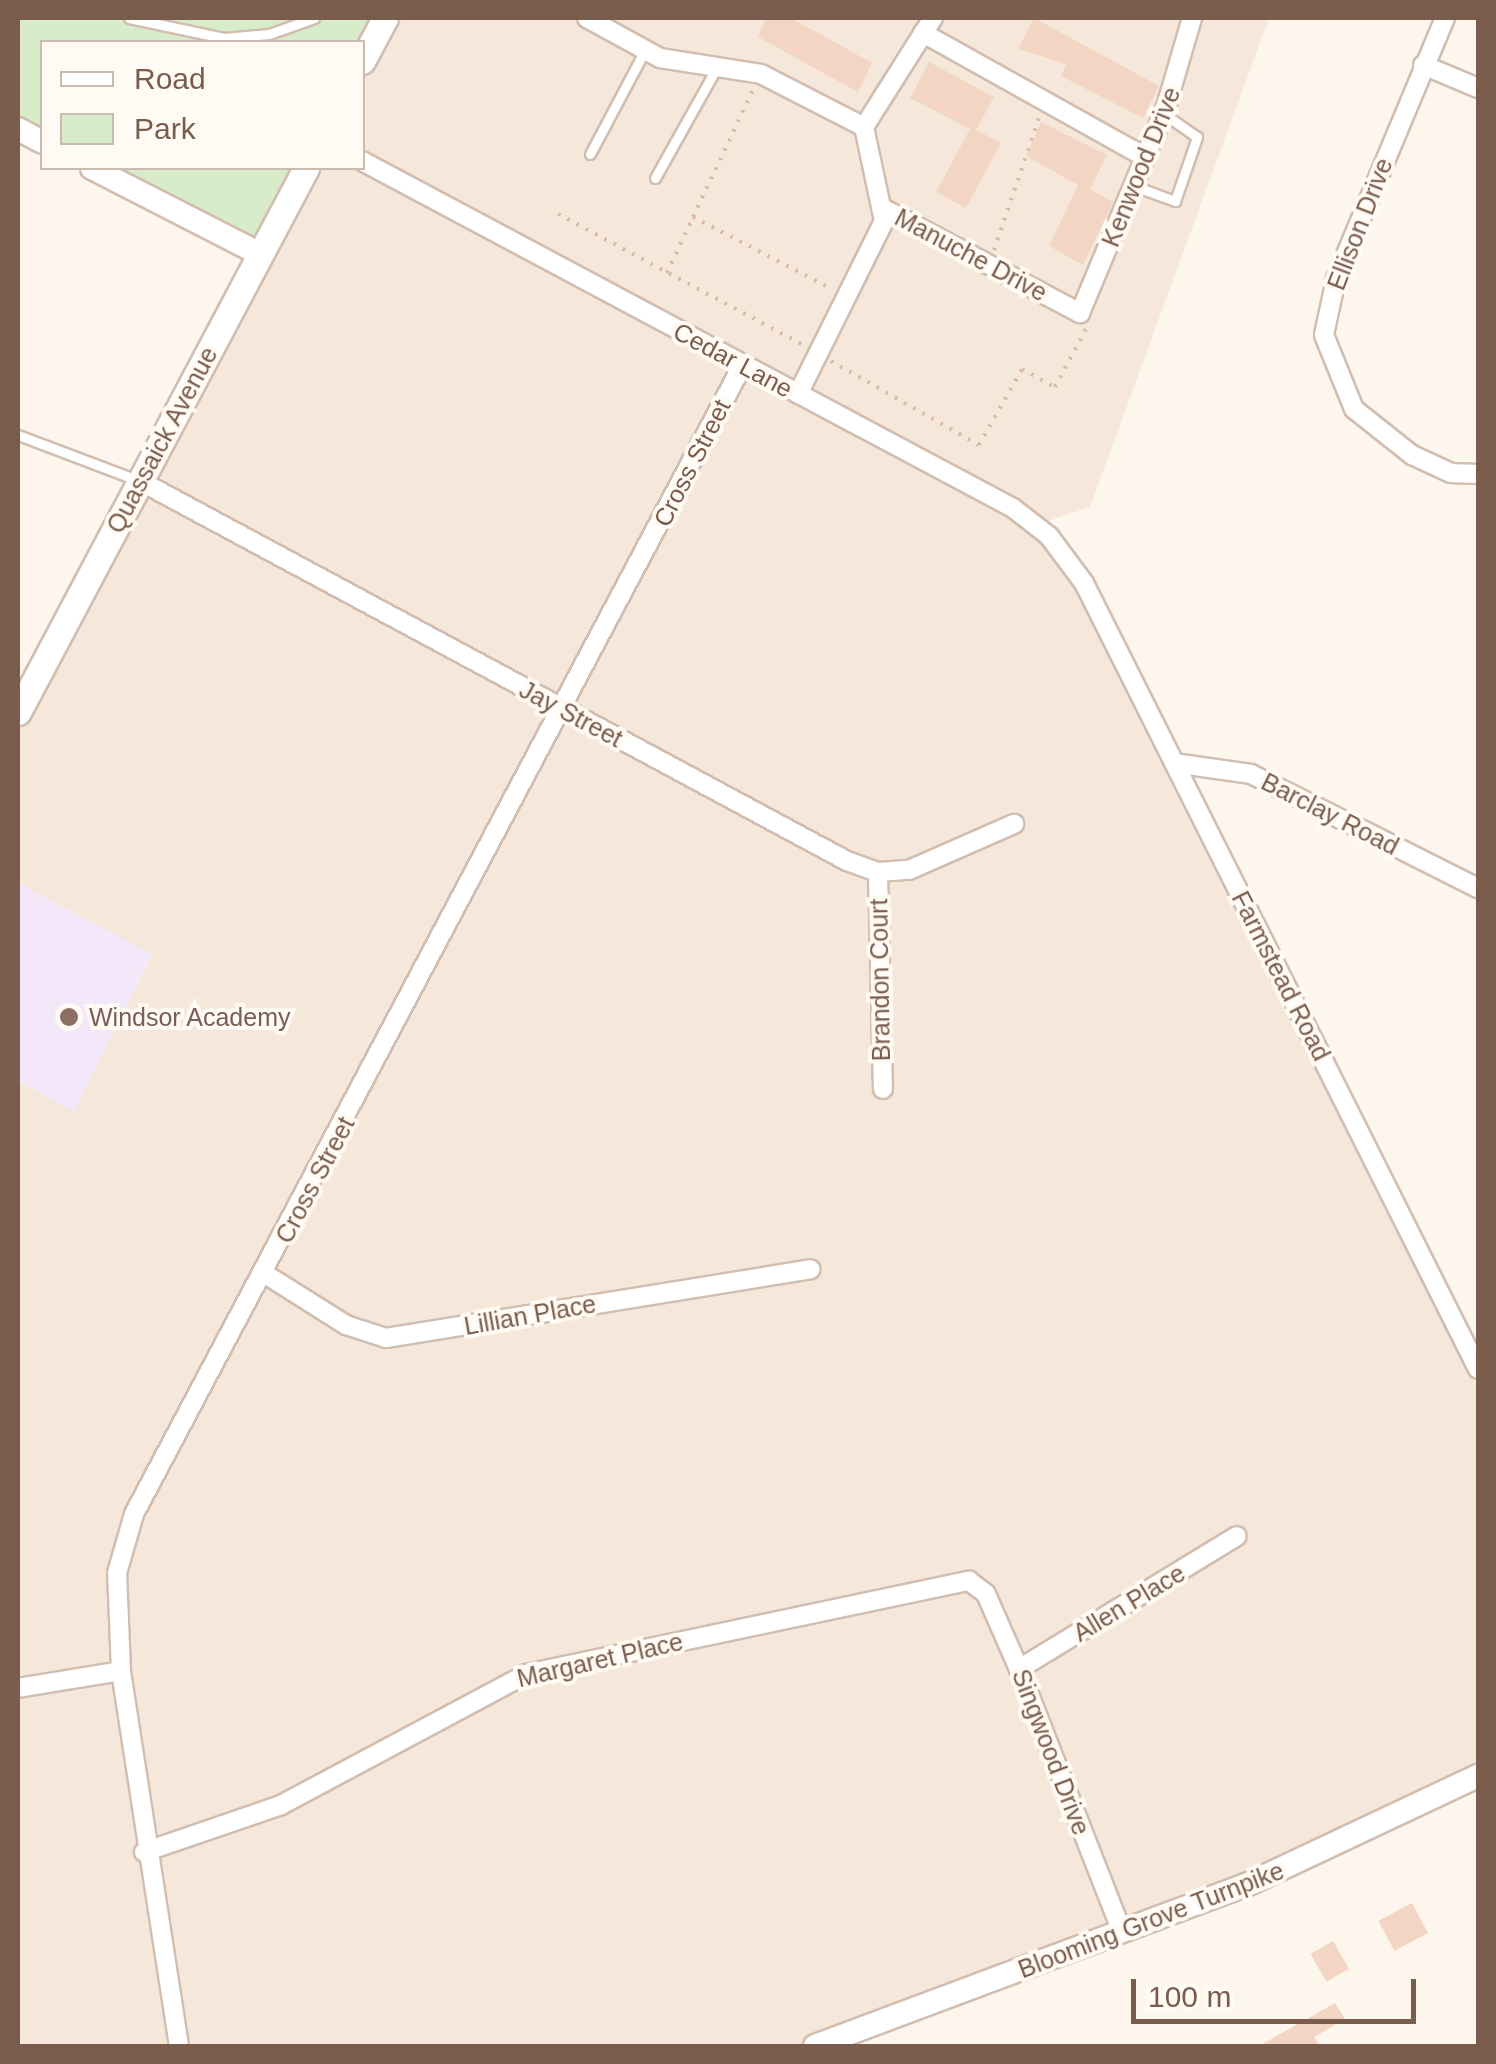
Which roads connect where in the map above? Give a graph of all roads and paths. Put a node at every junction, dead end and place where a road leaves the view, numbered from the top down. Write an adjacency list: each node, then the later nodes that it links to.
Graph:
1 (129, 18): 2 (lane)
2 (314, 18)
3 (386, 18): 9 (main road)
4 (587, 18): 8 (street)
5 (1192, 18): 15 (street, Kenwood Drive)
6 (1445, 18): 10 (street, Ellison Drive)
7 (928, 25): 16 (street); 20 (street)
8 (645, 49): 11 (street); 19 (lane)
9 (365, 56)
10 (1424, 65): 13 (street); 38 (street, Ellison Drive)
11 (716, 67): 12 (street); 24 (lane)
12 (761, 74): 16 (street); 28 (path)
13 (1478, 88)
14 (1046, 109): 30 (path)
15 (1164, 114): 20 (street, Kenwood Drive); 25 (lane)
16 (864, 127): 26 (street, Manuche Drive)
17 (18, 129): 18 (street)
18 (40, 141)
19 (590, 154)
20 (1145, 157): 25 (street, Kenwood Drive)
21 (365, 163): 35 (street, Cedar Lane)
22 (96, 170): 29 (street)
23 (305, 170): 29 (main road, Quassaick Avenue)
24 (654, 178)
25 (1134, 186): 33 (street, Kenwood Drive)
26 (886, 210): 30 (street, Manuche Drive); 32 (street)
27 (558, 214): 31 (path)
28 (694, 217): 31 (path); 32 (path)
29 (260, 254): 39 (main road, Quassaick Avenue)
30 (987, 264): 33 (street, Manuche Drive)
31 (667, 272): 34 (path)
32 (847, 298): 34 (street)
33 (1084, 320): 34 (path)
34 (819, 354): 36 (street)
35 (742, 366): 36 (street, Cedar Lane); 41 (street, Cross Street)
36 (798, 394): 40 (street, Cedar Lane)
37 (18, 434): 39 (lane)
38 (1478, 474)
39 (140, 481): 41 (street, Jay Street); 42 (main road, Quassaick Avenue)
40 (1084, 583): 43 (street, Farmstead Road)
41 (565, 710): 45 (street, Jay Street); 49 (street, Cross Street)
42 (18, 712)
43 (1174, 763): 46 (street, Barclay Road); 50 (street, Farmstead Road)
44 (1014, 824): 45 (street)
45 (878, 872): 47 (street, Brandon Court)
46 (1478, 888)
47 (883, 1089)
48 (810, 1269): 49 (street, Lillian Place)
49 (264, 1274): 54 (street, Cross Street)
50 (1478, 1369)
51 (1237, 1536): 53 (street, Allen Place)
52 (969, 1581): 53 (street, Singwood Drive); 57 (street, Margaret Place)
53 (1020, 1670): 58 (street, Singwood Drive)
54 (121, 1671): 55 (street); 57 (street, Cross Street)
55 (18, 1688)
56 (1478, 1776): 58 (street, Blooming Grove Turnpike)
57 (144, 1852): 59 (street, Cross Street)
58 (1122, 1932): 60 (street, Blooming Grove Turnpike)
59 (179, 2046)
60 (815, 2046)

